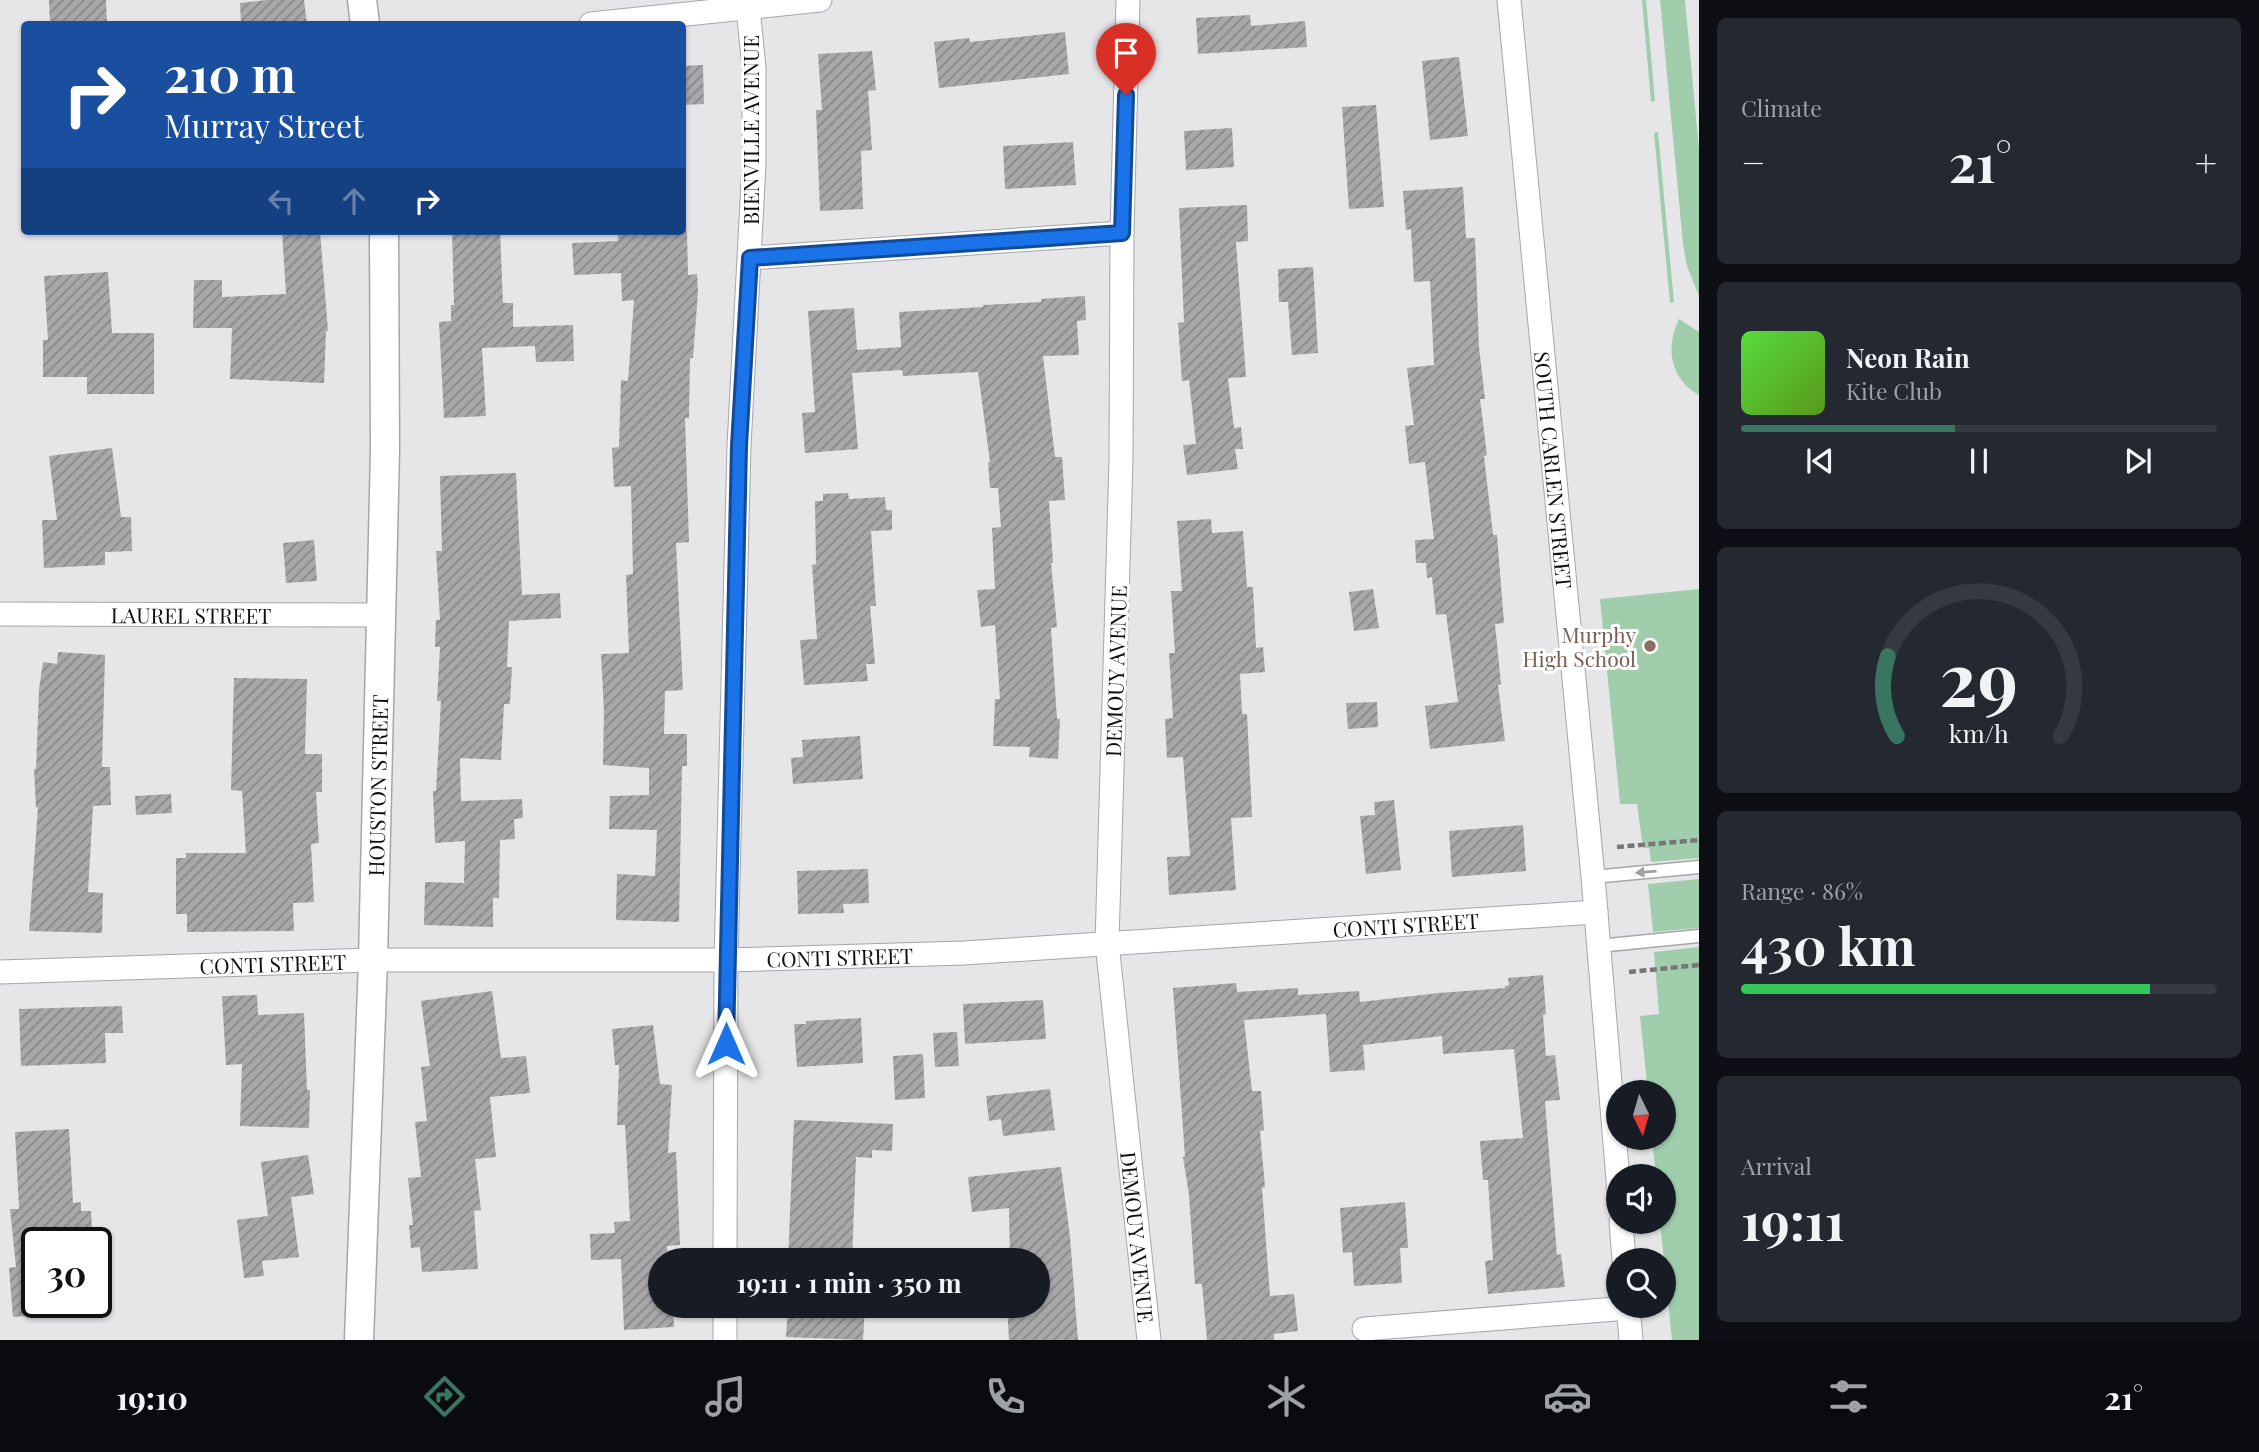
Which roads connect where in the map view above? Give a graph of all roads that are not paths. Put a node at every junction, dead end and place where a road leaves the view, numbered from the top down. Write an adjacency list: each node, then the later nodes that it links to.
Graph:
1 (362, 0): 6 (street)
2 (820, 0): 5 (street)
3 (1128, 0): 8 (street, DEMOUY AVENUE)
4 (1509, 0): 14 (street, SOUTH CARLEN STREET)
5 (748, 8): 7 (street); 10 (street, BIENVILLE AVENUE)
6 (365, 21)
7 (620, 21)
8 (1122, 233): 10 (street); 17 (street, DEMOUY AVENUE)
9 (384, 235): 12 (street, HOUSTON STREET)
10 (750, 258): 20 (street, BIENVILLE AVENUE)
11 (0, 614): 12 (street, LAUREL STREET)
12 (381, 615): 19 (street, HOUSTON STREET)
13 (1699, 867): 14 (lane, one-way to 14)
14 (1593, 877): 15 (street, SOUTH CARLEN STREET)
15 (1596, 912): 17 (street, CONTI STREET); 18 (street, SOUTH CARLEN STREET)
16 (1699, 936): 18 (lane)
17 (1107, 943): 20 (street, CONTI STREET); 30 (street, DEMOUY AVENUE)
18 (1598, 946): 22 (street, SOUTH CARLEN STREET)
19 (373, 960): 20 (street, CONTI STREET); 21 (street, CONTI STREET); 28 (street, HOUSTON STREET)
20 (726, 960): 23 (street, BIENVILLE AVENUE)
21 (0, 972)
22 (1617, 1164)
23 (725, 1248)
24 (1606, 1309): 27 (street)
25 (725, 1318): 29 (street)
26 (1629, 1318): 31 (street)
27 (1364, 1329)
28 (359, 1340)
29 (725, 1340)
30 (1149, 1340)
31 (1631, 1340)

